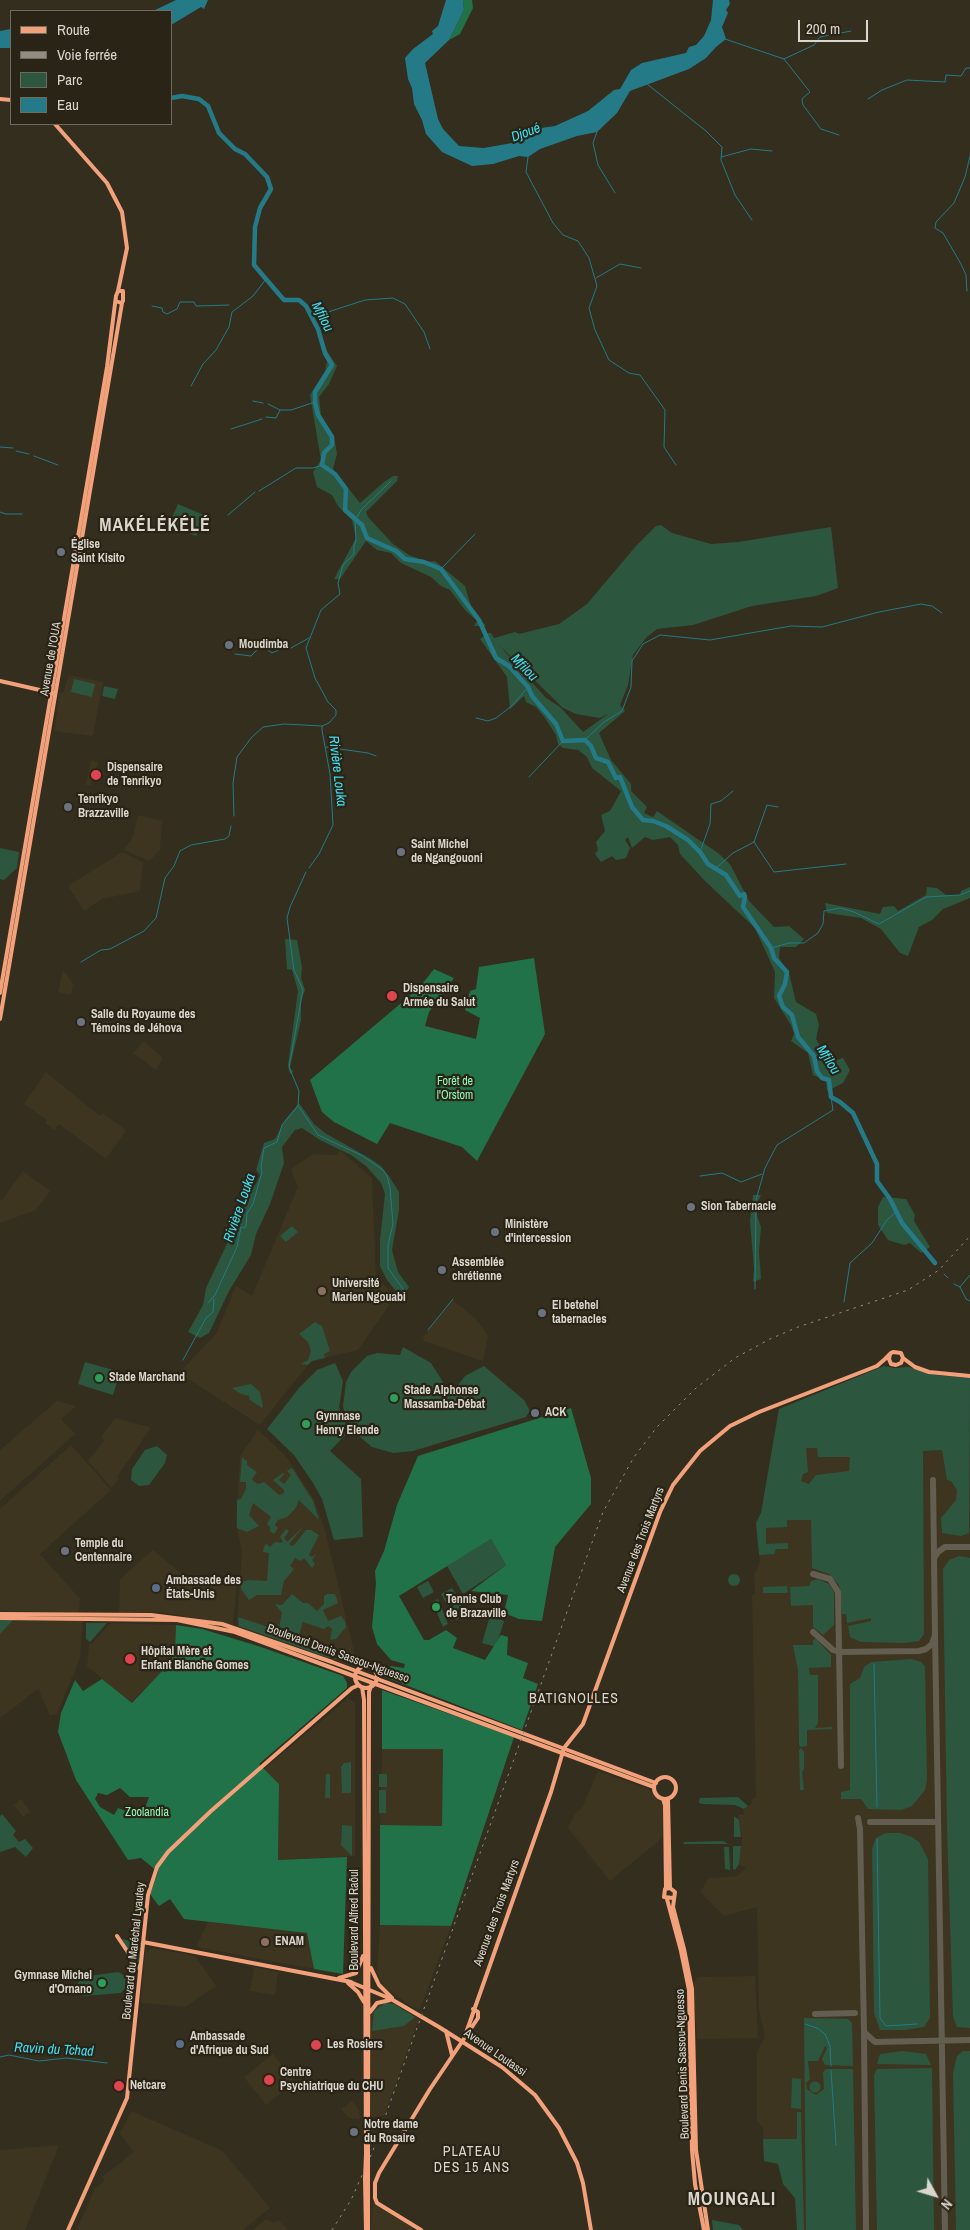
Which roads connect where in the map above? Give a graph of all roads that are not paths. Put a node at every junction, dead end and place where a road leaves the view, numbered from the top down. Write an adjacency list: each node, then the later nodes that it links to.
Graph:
1 (56, 125): 2 (main road)
2 (123, 272): 3 (main road); 4 (main road)
3 (124, 291): 4 (main road); 6 (main road, Avenue de l'OUA)
4 (118, 292): 5 (main road, Avenue de l'OUA)
5 (116, 301): 6 (main road); 8 (main road, Avenue de l'OUA)
6 (122, 303): 8 (main road, Avenue de l'OUA)
7 (0, 681): 8 (main road)
8 (54, 693): 9 (main road, Avenue de l'OUA); 10 (main road, Avenue de l'OUA)
9 (0, 993)
10 (0, 1019)
11 (890, 1354): 12 (main road); 13 (main road); 15 (main road, Avenue des Trois Martyrs)
12 (903, 1358): 14 (main road); 16 (main road)
13 (891, 1364): 14 (main road); 15 (main road, Avenue des Trois Martyrs)
14 (900, 1364): 16 (main road)
15 (877, 1366): 25 (main road, Avenue des Trois Martyrs)
16 (915, 1367): 17 (main road)
17 (970, 1376)
18 (0, 1616): 19 (main road, Boulevard Denis Sassou-Nguesso)
19 (356, 1673): 20 (main road); 21 (main road, Boulevard Denis Sassou-Nguesso); 21 (main road)
20 (356, 1680): 22 (main road); 24 (main road, Boulevard du Maréchal Lyautey)
21 (376, 1680): 23 (main road); 26 (main road, Boulevard Denis Sassou-Nguesso)
22 (360, 1686): 23 (main road, Boulevard du Maréchal Lyautey); 24 (main road, Boulevard du Maréchal Lyautey); 34 (main road, Boulevard Alfred Raôul)
23 (371, 1686): 35 (main road, Boulevard Alfred Raôul)
24 (352, 1688): 33 (main road, Boulevard du Maréchal Lyautey)
25 (569, 1742): 26 (main road, Avenue des Trois Martyrs); 26 (main road)
26 (564, 1750): 27 (main road, Boulevard Denis Sassou-Nguesso); 42 (main road, Avenue des Trois Martyrs)
27 (655, 1785): 28 (main road); 28 (main road)
28 (666, 1799): 29 (main road)
29 (668, 1888): 30 (main road, Boulevard Denis Sassou-Nguesso); 31 (main road, Boulevard Denis Sassou-Nguesso)
30 (673, 1898): 31 (main road); 54 (main road, Boulevard Denis Sassou-Nguesso)
31 (667, 1899): 53 (main road, Boulevard Denis Sassou-Nguesso)
32 (117, 1936): 36 (main road)
33 (145, 1943): 36 (main road, Boulevard du Maréchal Lyautey); 37 (main road, Avenue Loutassi)
34 (365, 1947): 37 (main road); 39 (main road, Boulevard Alfred Raôul)
35 (369, 1961): 39 (main road, Boulevard Alfred Raôul); 40 (main road)
36 (140, 1970): 49 (main road, Boulevard du Maréchal Lyautey)
37 (334, 1978): 38 (main road, Avenue Loutassi)
38 (346, 1981): 39 (main road, Avenue Loutassi); 41 (main road)
39 (367, 1987): 40 (main road, Avenue Loutassi); 41 (main road, Boulevard Alfred Raôul); 43 (main road)
40 (392, 1999): 43 (main road); 44 (main road, Avenue Loutassi)
41 (365, 2005): 48 (main road, Boulevard Alfred Raôul, bridge)
42 (473, 2009): 45 (main road, Avenue des Trois Martyrs); 45 (main road, Avenue des Trois Martyrs)
43 (369, 2014): 48 (main road, bridge)
44 (446, 2031): 46 (main road, Avenue Loutassi); 47 (main road)
45 (466, 2033): 46 (main road, Avenue des Trois Martyrs)
46 (461, 2041): 47 (main road, Avenue des Trois Martyrs); 52 (main road, Avenue Loutassi)
47 (452, 2055): 51 (main road, Avenue des Trois Martyrs)
48 (367, 2179): 50 (main road)
49 (68, 2230)
50 (367, 2230)
51 (421, 2230)
52 (591, 2230)
53 (704, 2230)
54 (708, 2230)

